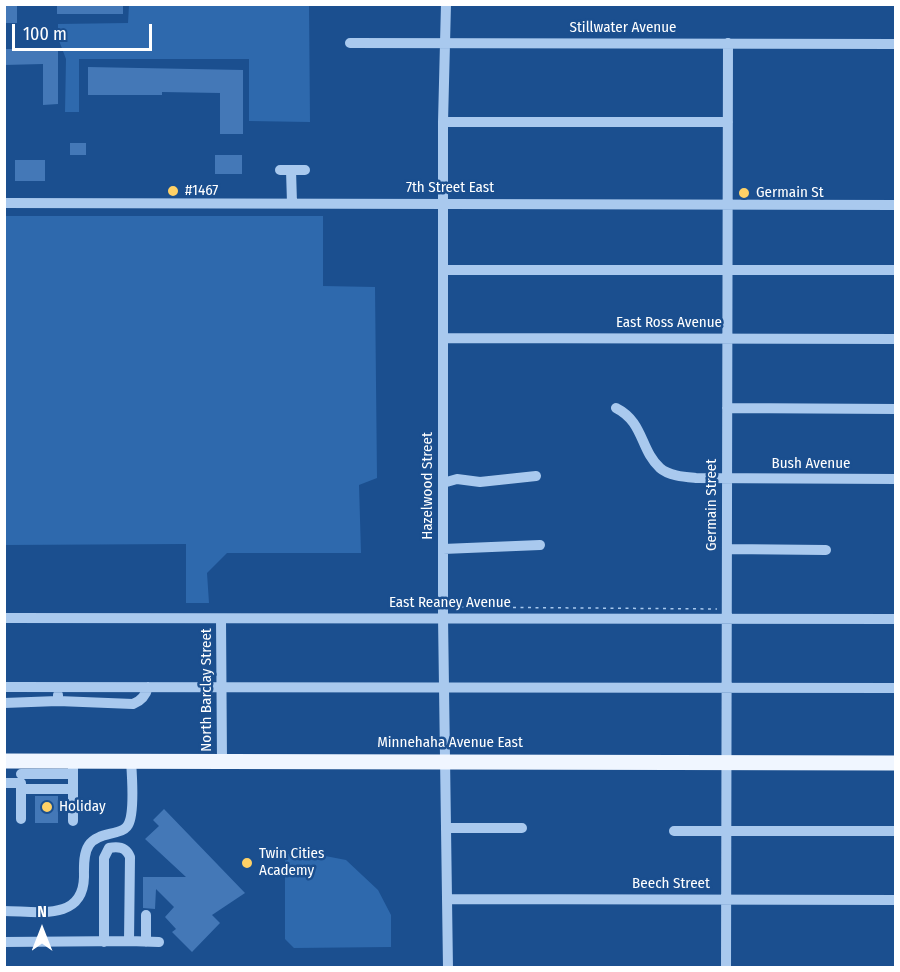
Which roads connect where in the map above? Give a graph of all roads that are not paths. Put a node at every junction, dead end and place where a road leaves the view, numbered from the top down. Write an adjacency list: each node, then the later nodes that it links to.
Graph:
1 (446, 4): 3 (street, Hazelwood Street)
2 (350, 43): 3 (street, Stillwater Avenue)
3 (446, 43): 4 (street, Stillwater Avenue); 6 (street, Hazelwood Street)
4 (728, 43): 5 (street, Stillwater Avenue); 7 (street, Germain Street)
5 (896, 44)
6 (443, 122): 7 (street); 11 (street, Hazelwood Street)
7 (728, 122): 12 (street, Germain Street)
8 (304, 170): 10 (street)
9 (4, 202): 10 (street, 7th Street East)
10 (292, 202): 11 (street, 7th Street East)
11 (443, 203): 12 (street, 7th Street East); 15 (street, Hazelwood Street)
12 (728, 204): 13 (street, 7th Street East); 14 (street, Germain Street)
13 (896, 205)
14 (728, 269): 15 (street); 16 (street); 18 (street, Germain Street)
15 (444, 270): 17 (street, Hazelwood Street)
16 (896, 270)
17 (443, 338): 18 (street, East Ross Avenue); 26 (street, Hazelwood Street)
18 (728, 338): 19 (street, East Ross Avenue); 21 (street, Germain Street)
19 (896, 339)
20 (616, 408): 24 (street, Bush Avenue)
21 (727, 408): 22 (street); 24 (street, Germain Street)
22 (896, 409)
23 (536, 476): 26 (street)
24 (727, 479): 25 (street, Bush Avenue); 29 (street, Germain Street)
25 (896, 479)
26 (443, 483): 28 (street, Hazelwood Street)
27 (540, 545): 28 (street)
28 (442, 549): 31 (street, Hazelwood Street)
29 (727, 549): 30 (street); 34 (street, Germain Street)
30 (826, 550)
31 (443, 617): 33 (street, East Reaney Avenue); 34 (street, East Reaney Avenue); 36 (street, Hazelwood Street)
32 (4, 618): 33 (street, East Reaney Avenue)
33 (221, 618): 40 (street, North Barclay Street)
34 (727, 619): 35 (street, East Reaney Avenue); 41 (street, Germain Street)
35 (896, 619)
36 (445, 686): 40 (street); 41 (street); 48 (street, Hazelwood Street)
37 (4, 687): 38 (street)
38 (58, 687): 39 (street); 43 (street)
39 (148, 687): 40 (street); 43 (street)
40 (222, 687): 47 (street, North Barclay Street)
41 (727, 687): 42 (street); 49 (street, Germain Street)
42 (896, 688)
43 (58, 701): 44 (street)
44 (4, 703)
45 (4, 761): 52 (main road, Minnehaha Avenue East)
46 (132, 761): 47 (main road, Minnehaha Avenue East); 51 (main road, Minnehaha Avenue East); 65 (street)
47 (222, 761): 48 (main road, Minnehaha Avenue East)
48 (446, 761): 49 (main road, Minnehaha Avenue East); 57 (street, Hazelwood Street)
49 (726, 762): 50 (main road, Minnehaha Avenue East); 59 (street, Germain Street)
50 (896, 763)
51 (73, 767): 52 (main road, Minnehaha Avenue East); 54 (street)
52 (21, 777): 53 (street); 54 (street); 55 (street)
53 (4, 783)
54 (73, 789): 56 (street)
55 (21, 819)
56 (73, 821)
57 (446, 828): 58 (street); 62 (street, Hazelwood Street)
58 (522, 828)
59 (726, 830): 60 (street); 61 (street); 63 (street, Germain Street)
60 (674, 831)
61 (896, 831)
62 (447, 899): 63 (street, Beech Street); 72 (street, Hazelwood Street)
63 (726, 900): 64 (street, Beech Street); 73 (street, Germain Street)
64 (896, 900)
65 (4, 911)
66 (146, 915): 70 (street)
67 (129, 941): 69 (street); 69 (street); 70 (street)
68 (4, 942): 69 (street)
69 (104, 942)
70 (146, 942): 71 (street)
71 (159, 942)
72 (448, 968)
73 (726, 968)

